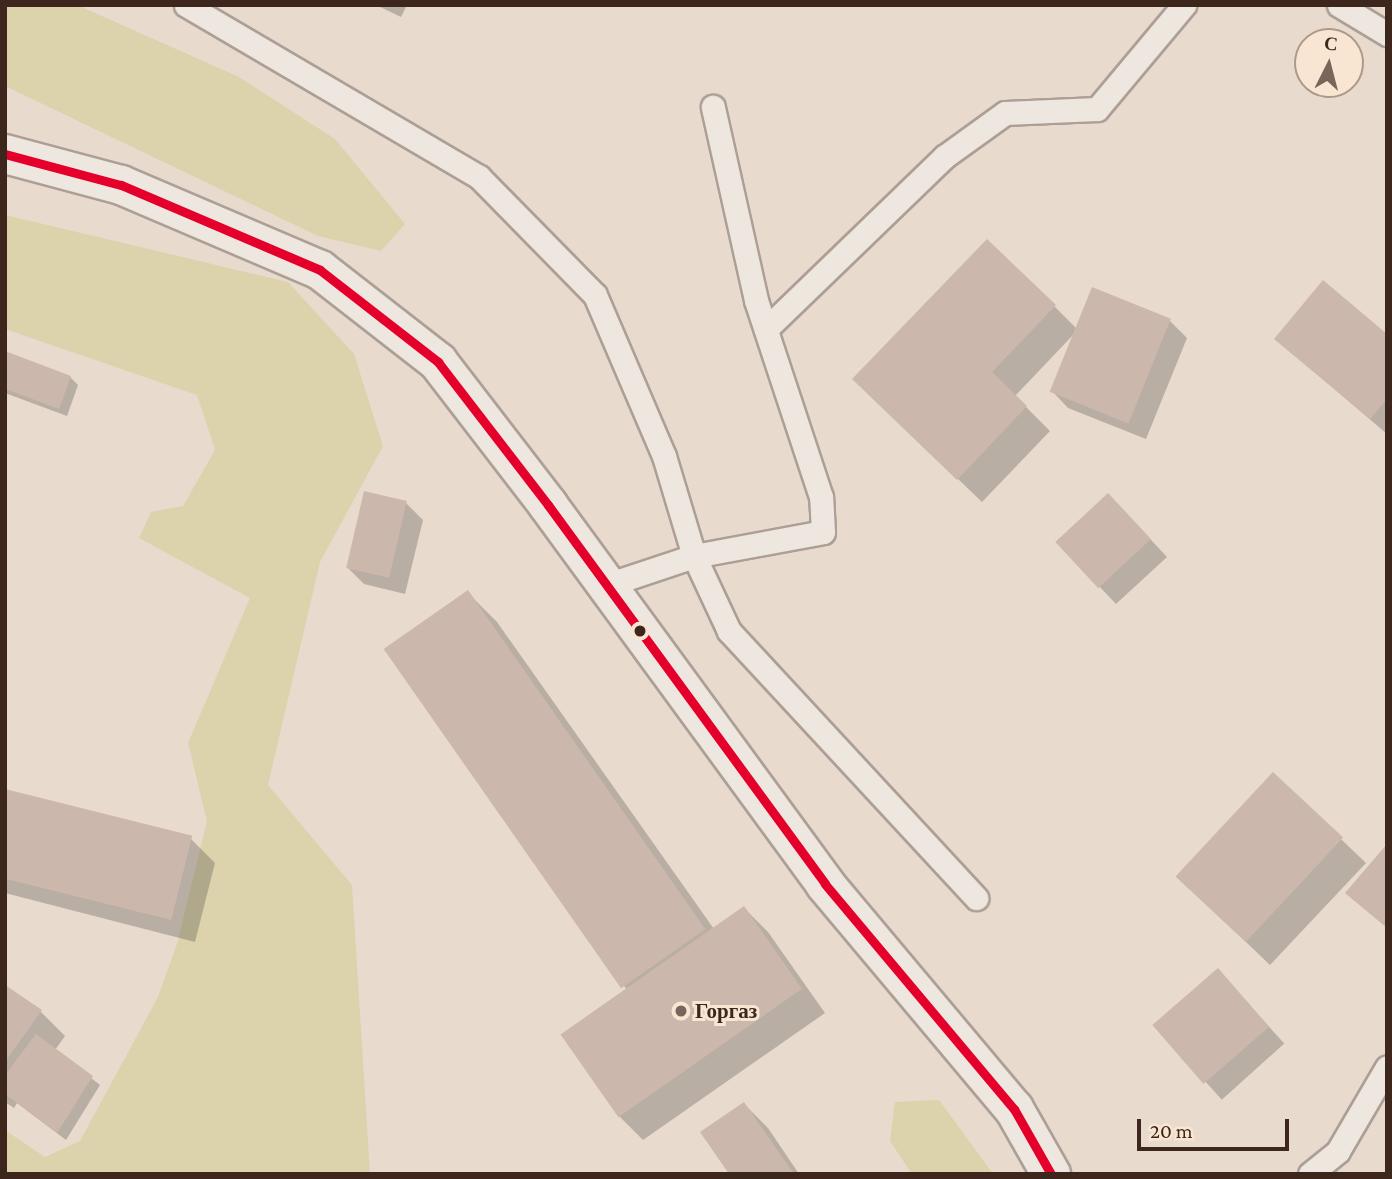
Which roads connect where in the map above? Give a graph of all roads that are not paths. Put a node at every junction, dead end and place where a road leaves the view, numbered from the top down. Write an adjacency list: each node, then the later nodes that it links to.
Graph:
1 (186, 5): 8 (lane)
2 (1184, 5): 7 (lane)
3 (1339, 5): 4 (lane)
4 (1387, 34)
5 (713, 107): 7 (lane)
6 (5, 154): 9 (street)
7 (766, 329): 8 (lane)
8 (694, 556): 9 (lane); 10 (lane)
9 (607, 585): 12 (street)
10 (976, 898)
11 (1387, 1067): 13 (lane)
12 (1051, 1174)
13 (1310, 1174)

